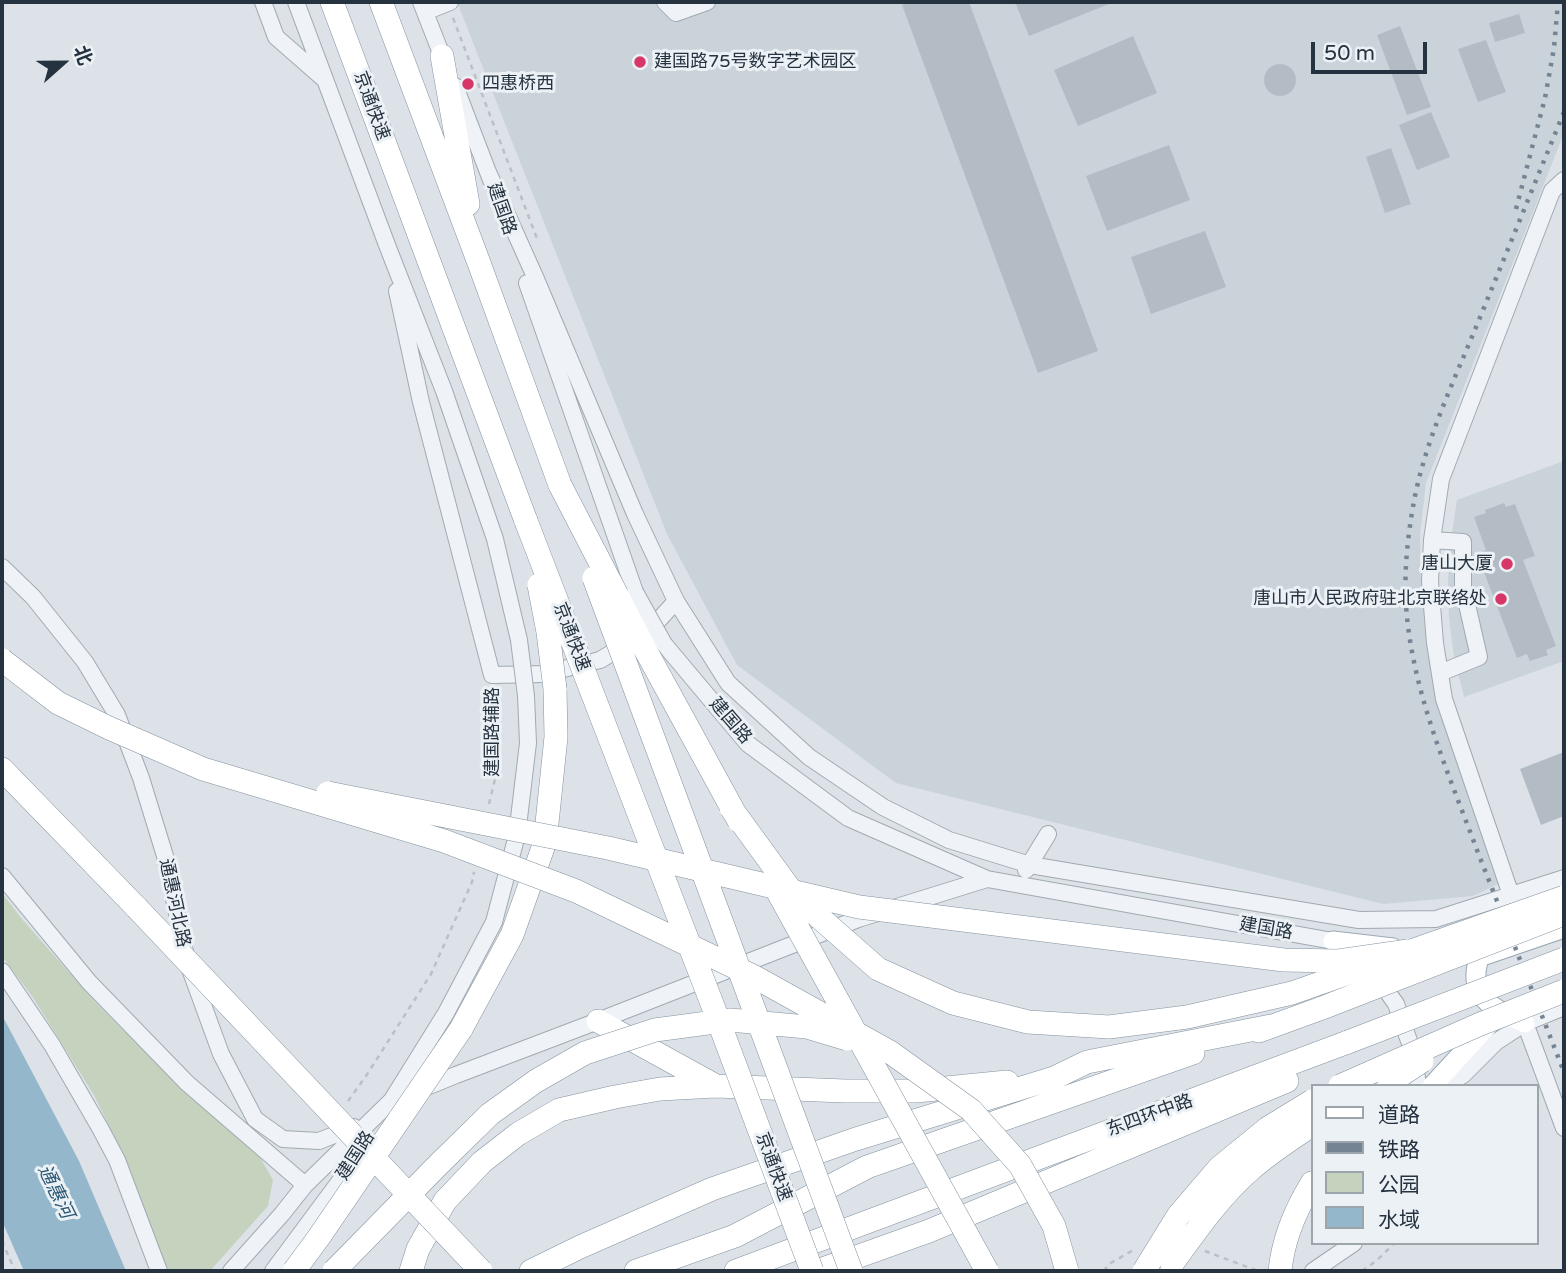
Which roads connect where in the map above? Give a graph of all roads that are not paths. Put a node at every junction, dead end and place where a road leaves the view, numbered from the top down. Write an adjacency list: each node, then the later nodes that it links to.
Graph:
1 (263, 2): 10 (street)
2 (296, 2): 10 (street, 建国路)
3 (332, 2): 16 (highway, 京通快速)
4 (381, 2): 14 (highway)
5 (449, 2): 8 (street)
6 (665, 2): 7 (street)
7 (707, 2)
8 (423, 7): 9 (street, 建国路)
9 (442, 56): 11 (street, 建国路); 14 (highway)
10 (326, 81): 13 (street, 建国路)
11 (488, 172): 19 (street); 29 (street, 建国路, bridge)
12 (1564, 180): 17 (street)
13 (387, 245): 19 (street, 建国路辅路); 56 (street, 建国路, bridge)
14 (479, 262): 15 (highway)
15 (560, 485): 24 (highway, bridge); 77 (highway, bridge)
16 (526, 521): 68 (highway, bridge); 75 (highway, 京通快速, bridge)
17 (1432, 540): 21 (street); 21 (street)
18 (2, 567): 56 (street, 通惠河北路)
19 (676, 601): 26 (street)
20 (2, 660): 23 (highway, bridge)
21 (1440, 673): 31 (street)
22 (2, 769): 71 (highway, bridge)
23 (203, 769): 36 (highway, bridge); 49 (highway, bridge)
24 (732, 808): 36 (highway, bridge); 78 (highway, bridge)
25 (1048, 834): 26 (street)
26 (1030, 864): 30 (street); 31 (street)
27 (2, 876): 60 (street)
28 (1564, 878): 31 (street)
29 (987, 879): 30 (street, 建国路); 44 (street)
30 (1016, 884): 35 (street, 建国路)
31 (1511, 895)
32 (1564, 897): 36 (highway, bridge)
33 (1564, 914): 47 (highway, bridge)
34 (1564, 929): 37 (main road)
35 (1333, 941): 37 (main road); 51 (street, 建国路)
36 (1408, 951)
37 (1479, 957): 43 (main road)
38 (1564, 959): 48 (highway, 东四环中路, bridge)
39 (2, 971): 65 (street)
40 (1564, 982): 43 (main road)
41 (1564, 991): 46 (highway, bridge)
42 (1564, 1007): 45 (street)
43 (1500, 1012): 45 (main road); 53 (main road)
44 (598, 1021): 55 (highway); 56 (street)
45 (1525, 1023): 54 (street); 59 (street)
46 (1478, 1025): 51 (highway, bridge); 52 (highway, bridge)
47 (1271, 1027): 50 (highway); 73 (highway)
48 (1348, 1042): 62 (highway); 74 (highway, 东四环中路)
49 (890, 1052): 69 (highway, bridge); 79 (highway, bridge)
50 (1054, 1078): 55 (highway); 72 (highway)
51 (1396, 1083)
52 (1345, 1084)
53 (1434, 1084)
54 (1448, 1084)
55 (716, 1086): 70 (highway)
56 (390, 1102): 60 (street); 67 (street, 建国路)
57 (1310, 1102): 80 (highway, bridge)
58 (1310, 1126): 64 (highway, bridge)
59 (1564, 1128)
60 (305, 1185): 66 (street)
61 (1310, 1186): 81 (highway)
62 (929, 1231): 76 (highway); 77 (highway)
63 (1351, 1245): 82 (street)
64 (1170, 1268)
65 (159, 1271)
66 (231, 1271)
67 (273, 1271)
68 (294, 1271)
69 (334, 1271)
70 (411, 1271)
71 (481, 1271)
72 (531, 1271)
73 (636, 1271)
74 (736, 1271)
75 (812, 1271)
76 (817, 1271)
77 (850, 1271)
78 (987, 1271)
79 (1067, 1271)
80 (1144, 1271)
81 (1280, 1271)
82 (1313, 1271)

